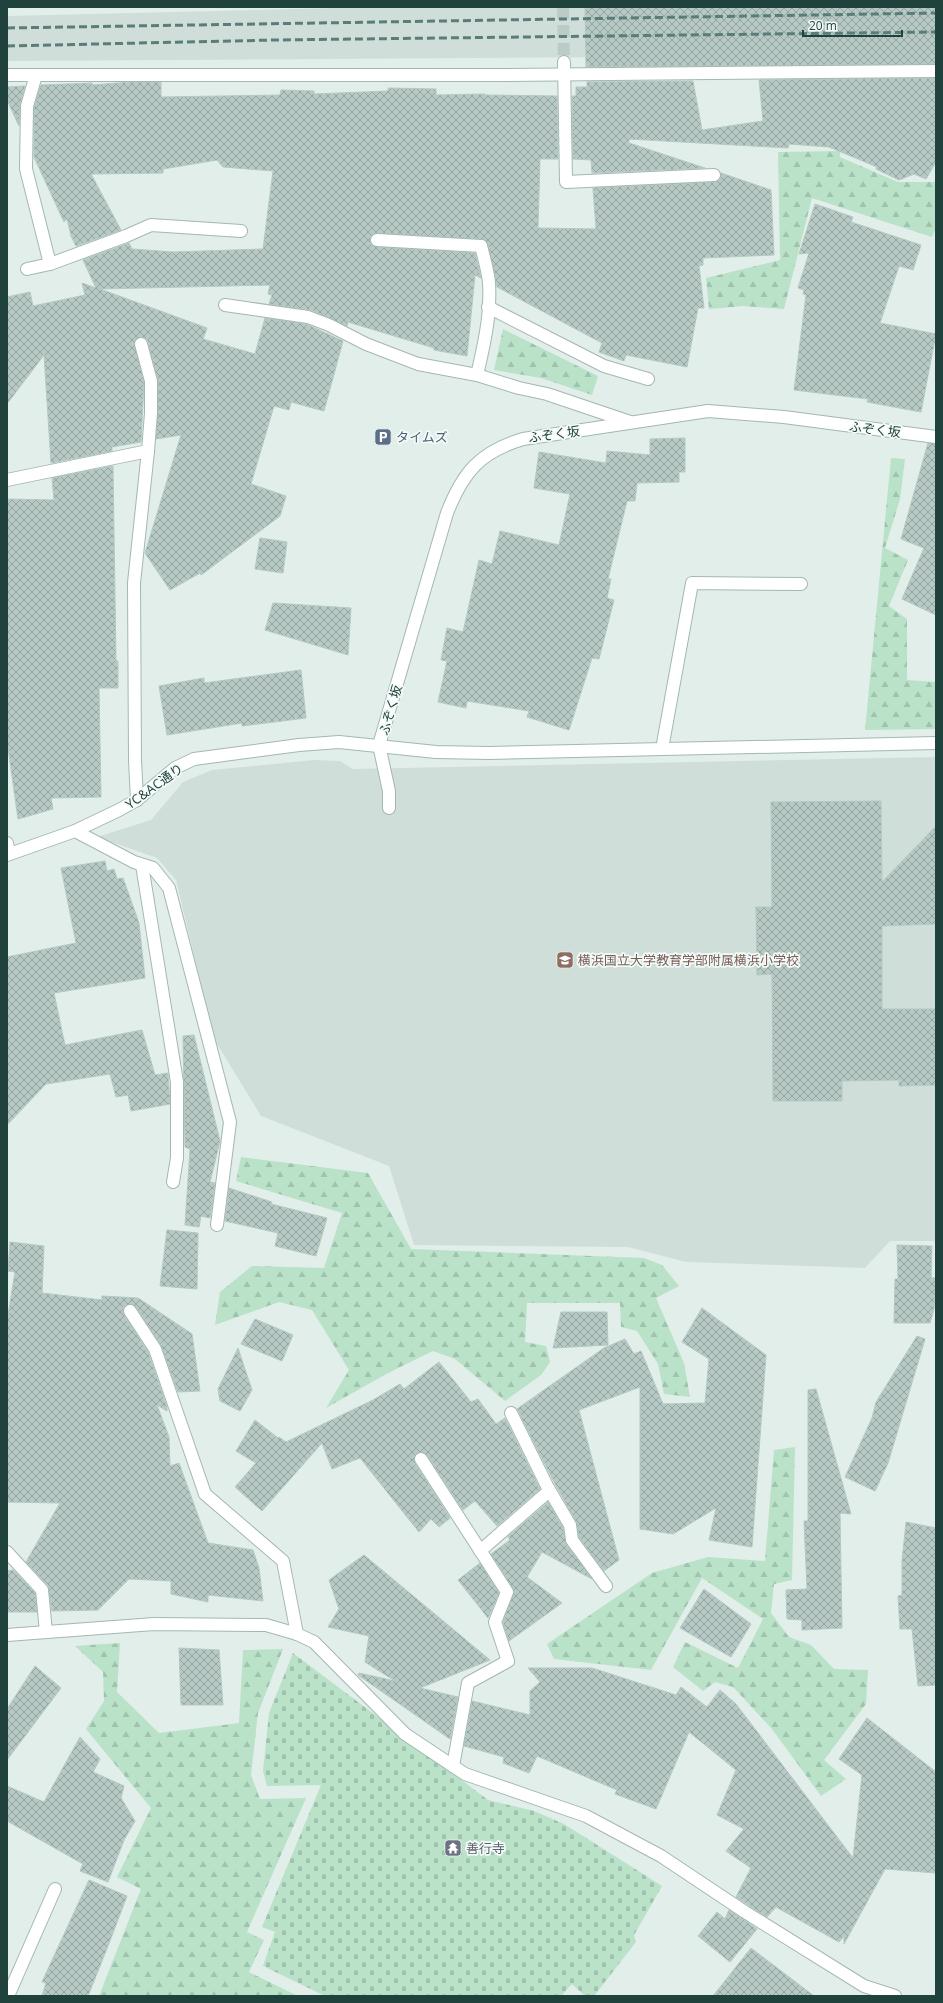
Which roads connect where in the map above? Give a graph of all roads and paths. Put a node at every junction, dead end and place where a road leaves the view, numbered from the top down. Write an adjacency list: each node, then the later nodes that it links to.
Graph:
1 (564, 68): 2 (street); 4 (street); 5 (street)
2 (936, 71)
3 (7, 75): 4 (street)
4 (36, 75): 8 (street)
5 (714, 175)
6 (241, 231): 8 (street)
7 (377, 240): 11 (street)
8 (50, 264): 9 (street)
9 (27, 269)
10 (225, 305): 13 (street)
11 (488, 307): 13 (street); 14 (street)
12 (141, 344): 17 (street)
13 (476, 375): 15 (street)
14 (648, 380)
15 (633, 423): 16 (street, ふぞく坂); 21 (street, ふぞく坂)
16 (936, 437)
17 (148, 451): 18 (street); 23 (street)
18 (7, 480)
19 (801, 584): 22 (street)
20 (936, 743): 22 (street, YC&AC通り)
21 (379, 745): 22 (street, YC&AC通り); 23 (street, YC&AC通り); 24 (street)
22 (662, 749)
23 (137, 800): 25 (street, YC&AC通り)
24 (389, 808)
25 (75, 831): 26 (street, YC&AC通り); 27 (street)
26 (8, 850)
27 (142, 865): 28 (street); 29 (street)
28 (173, 1182)
29 (217, 1225)
30 (130, 1311): 38 (street)
31 (511, 1414): 33 (street)
32 (421, 1459): 34 (street)
33 (550, 1491): 34 (street); 36 (street)
34 (480, 1551): 40 (street)
35 (7, 1552): 37 (street)
36 (606, 1586)
37 (46, 1632): 38 (street); 39 (street)
38 (297, 1634): 40 (street)
39 (7, 1635)
40 (453, 1766): 43 (street)
41 (55, 1889): 42 (street)
42 (8, 1996)
43 (895, 1996)

